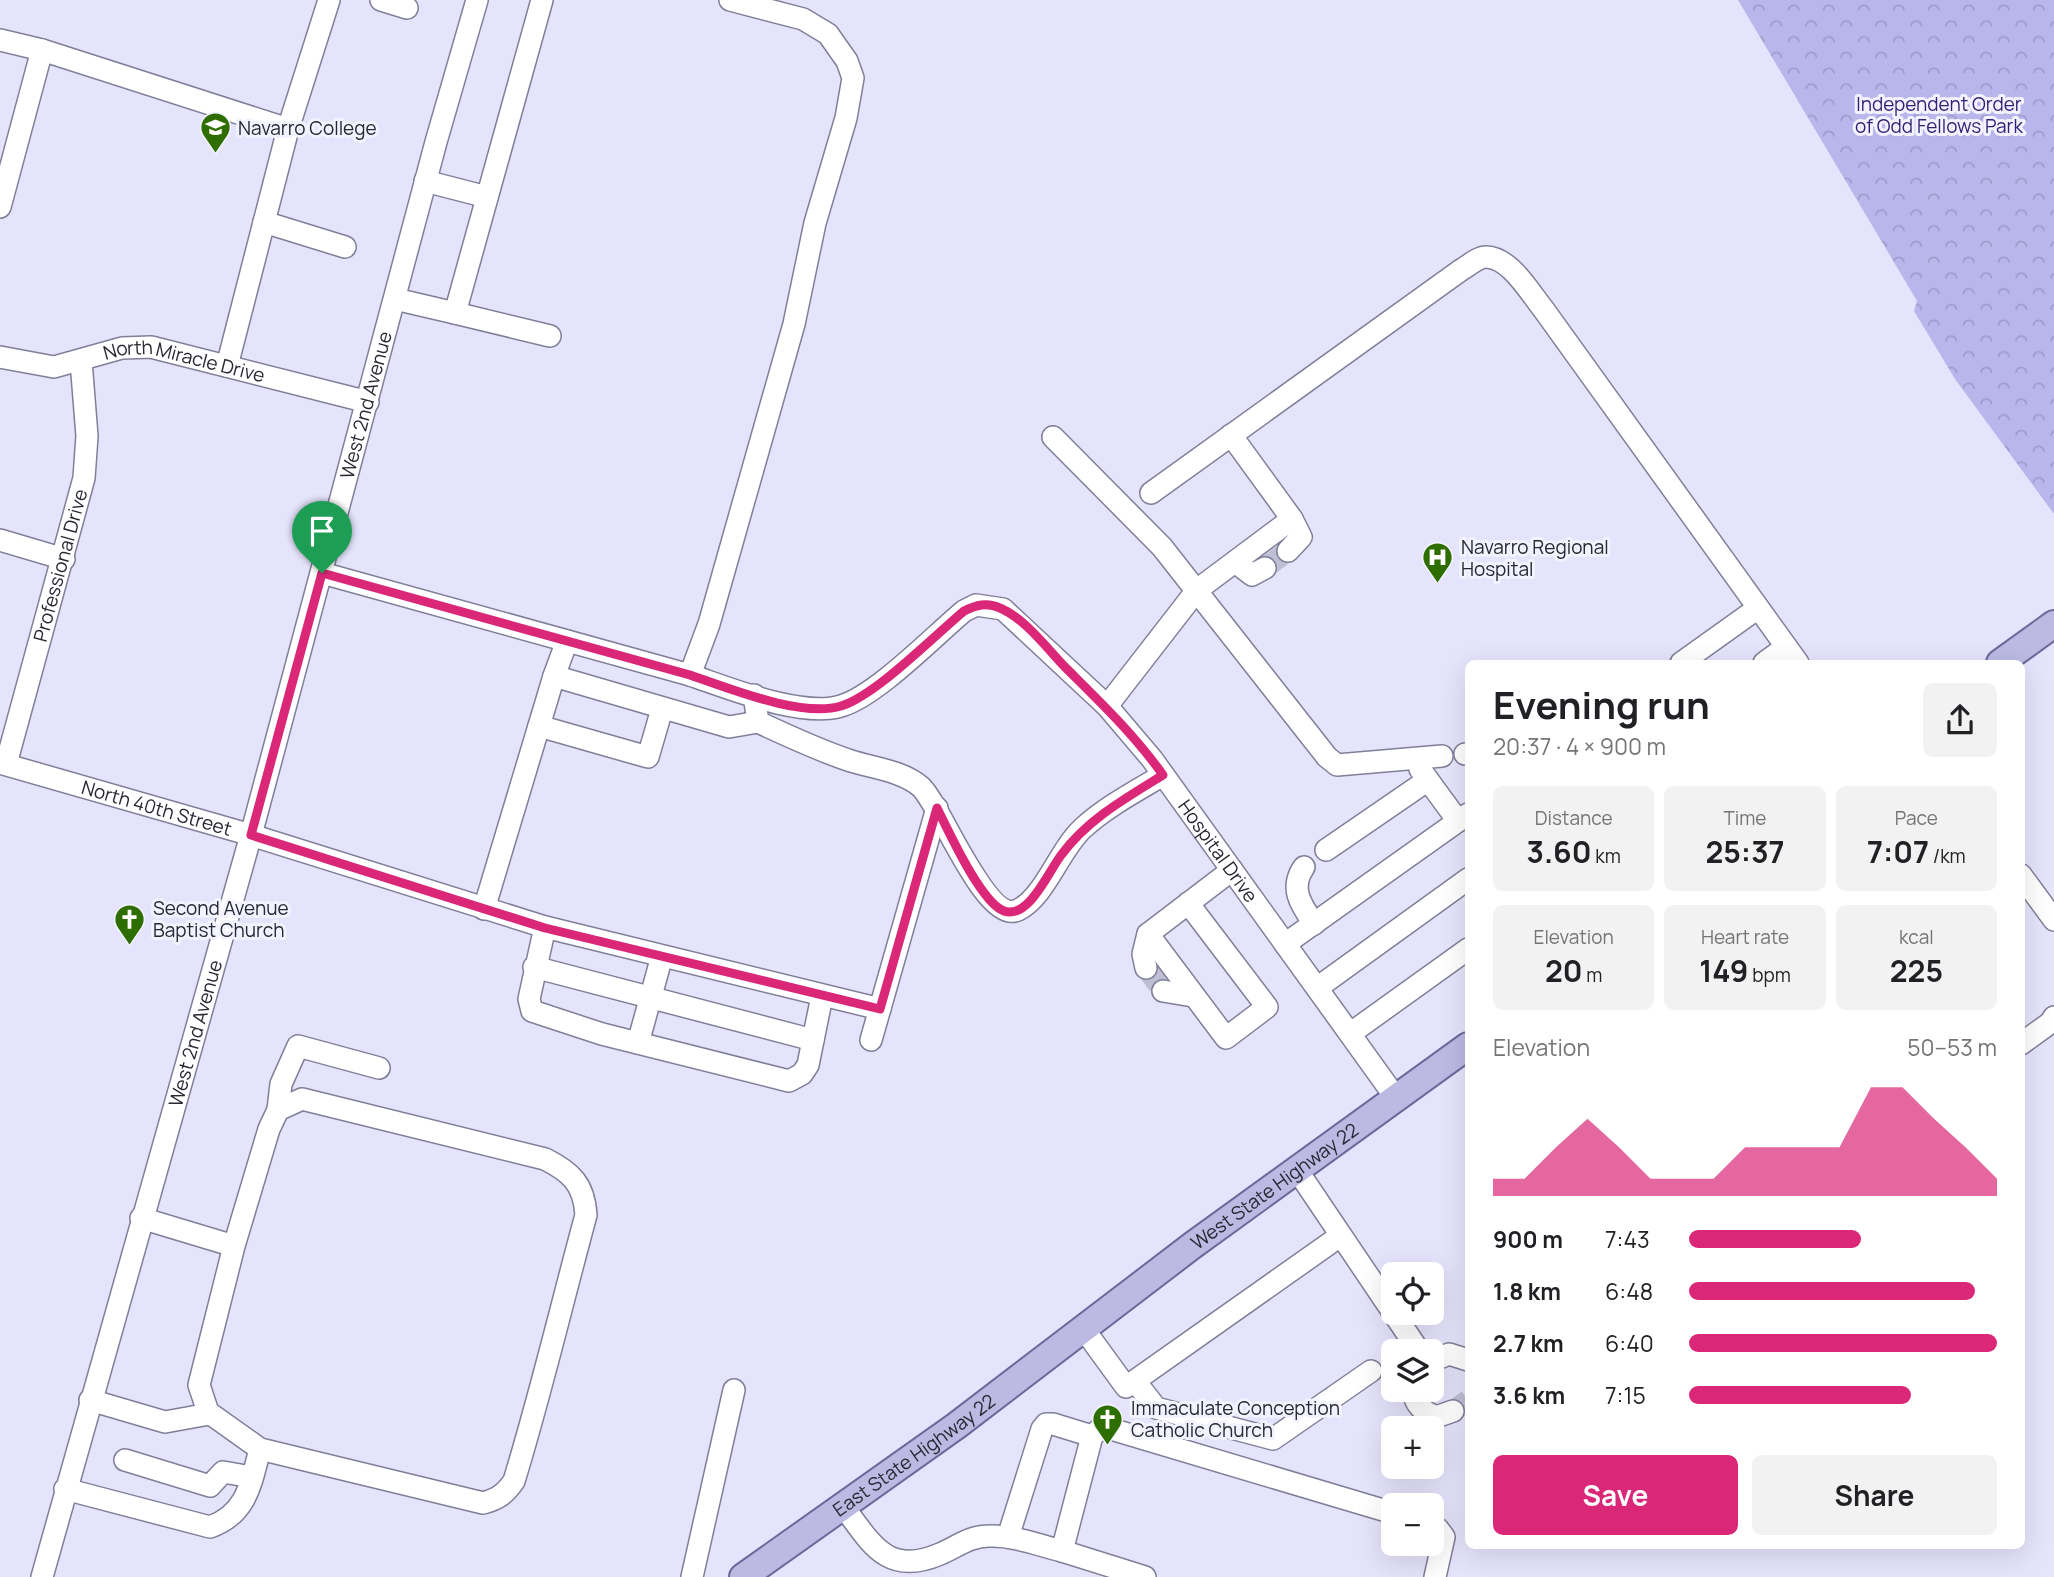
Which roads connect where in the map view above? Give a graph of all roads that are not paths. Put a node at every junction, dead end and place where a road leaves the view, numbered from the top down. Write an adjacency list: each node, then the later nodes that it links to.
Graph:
1 (329, 0): 9 (street)
2 (381, 0): 6 (street)
3 (477, 0): 11 (street, West 2nd Avenue)
4 (542, 0): 12 (street)
5 (730, 0): 41 (street)
6 (407, 8)
7 (0, 40): 8 (street)
8 (42, 50): 9 (street); 10 (street)
9 (288, 129): 14 (street)
10 (8, 145): 13 (street)
11 (425, 181): 12 (street); 16 (street, West 2nd Avenue)
12 (487, 197): 17 (street)
13 (0, 207)
14 (264, 222): 15 (street); 21 (street)
15 (345, 247)
16 (395, 299): 17 (street); 22 (street, West 2nd Avenue)
17 (455, 313): 18 (street)
18 (550, 336)
19 (0, 357): 20 (street, North Miracle Drive)
20 (81, 361): 21 (street, North Miracle Drive); 29 (street, Professional Drive)
21 (227, 366): 22 (street, North Miracle Drive)
22 (368, 402): 32 (street, West 2nd Avenue)
23 (1231, 435): 25 (street); 26 (street); 34 (street)
24 (1054, 438): 33 (street)
25 (1151, 493)
26 (1292, 519): 28 (street); 30 (street)
27 (0, 540): 29 (street)
28 (1289, 551)
29 (64, 559): 50 (street, Professional Drive)
30 (1235, 562): 31 (street); 33 (street)
31 (1265, 568)
32 (322, 573): 36 (street, Hospital Drive); 55 (street, West 2nd Avenue)
33 (1197, 590): 44 (street); 49 (street)
34 (1758, 608): 37 (street); 38 (street)
35 (2054, 624): 40 (main road)
36 (567, 641): 41 (street, Hospital Drive); 42 (street)
37 (1792, 655): 39 (street)
38 (1685, 660)
39 (1774, 660)
40 (2004, 660)
41 (690, 675): 43 (street, Hospital Drive)
42 (554, 677): 45 (street); 47 (street)
43 (754, 695): 44 (street, Hospital Drive); 46 (street)
44 (1107, 706): 51 (street, Hospital Drive)
45 (662, 709): 46 (street); 47 (street)
46 (758, 722): 53 (street)
47 (539, 726): 62 (street)
48 (1442, 756): 49 (street)
49 (1412, 758): 52 (street)
50 (3, 764): 55 (street, North 40th Street)
51 (1163, 775): 53 (street); 58 (street, Hospital Drive)
52 (1428, 780): 54 (street); 56 (street)
53 (937, 808): 77 (street)
54 (1463, 818): 64 (street)
55 (251, 835): 62 (street, North 40th Street); 89 (street, West 2nd Avenue)
56 (1326, 850)
57 (1304, 867): 64 (street)
58 (1232, 870): 61 (street); 67 (street, Hospital Drive)
59 (2025, 880): 63 (street)
60 (1465, 881): 72 (street)
61 (1188, 903): 66 (street); 75 (street)
62 (484, 909): 65 (street, North 40th Street)
63 (2054, 920)
64 (1314, 924): 67 (street)
65 (545, 928): 69 (street, North 40th Street); 70 (street)
66 (1148, 934): 71 (street); 75 (street)
67 (1285, 944): 72 (street, Hospital Drive)
68 (1465, 951): 79 (street)
69 (662, 956): 74 (street, North 40th Street); 76 (street)
70 (534, 967): 76 (street); 83 (street)
71 (1146, 968)
72 (1317, 988): 79 (street, Hospital Drive)
73 (1163, 991): 75 (street)
74 (821, 996): 77 (street, North 40th Street); 80 (street)
75 (1193, 996)
76 (649, 997): 80 (street); 83 (street)
77 (880, 1009): 81 (street)
78 (2054, 1017): 82 (street)
79 (1351, 1033): 86 (street, Hospital Drive)
80 (813, 1040): 83 (street)
81 (871, 1040)
82 (2025, 1041)
83 (638, 1043)
84 (1465, 1048): 86 (main road, West State Highway 22)
85 (379, 1068): 87 (street)
86 (1396, 1098): 88 (main road, West State Highway 22)
87 (278, 1111): 91 (street); 104 (street)
88 (1297, 1170): 90 (street); 92 (main road, West State Highway 22)
89 (141, 1218): 91 (street); 99 (street, West 2nd Avenue)
90 (1340, 1236): 93 (street); 97 (street)
91 (234, 1246): 102 (street)
92 (1083, 1328): 97 (street); 108 (main road, East State Highway 22)
93 (1411, 1339)
94 (1444, 1356): 95 (street)
95 (1465, 1359)
96 (1371, 1371): 97 (street)
97 (1135, 1381)
98 (734, 1390): 114 (street)
99 (90, 1400): 102 (street); 107 (street, West 2nd Avenue)
100 (1415, 1402): 101 (street)
101 (1454, 1411)
102 (209, 1413): 104 (street)
103 (1092, 1436): 109 (street); 110 (street); 111 (street)
104 (260, 1449): 106 (street)
105 (125, 1460): 106 (street)
106 (252, 1477): 107 (street)
107 (65, 1489): 113 (street, West 2nd Avenue)
108 (843, 1506): 110 (street); 115 (main road, East State Highway 22)
109 (1381, 1509)
110 (1008, 1537): 111 (street)
111 (1062, 1551): 116 (street)
112 (1440, 1556): 117 (street)
113 (42, 1577)
114 (692, 1577)
115 (743, 1577)
116 (1145, 1577)
117 (1435, 1577)

